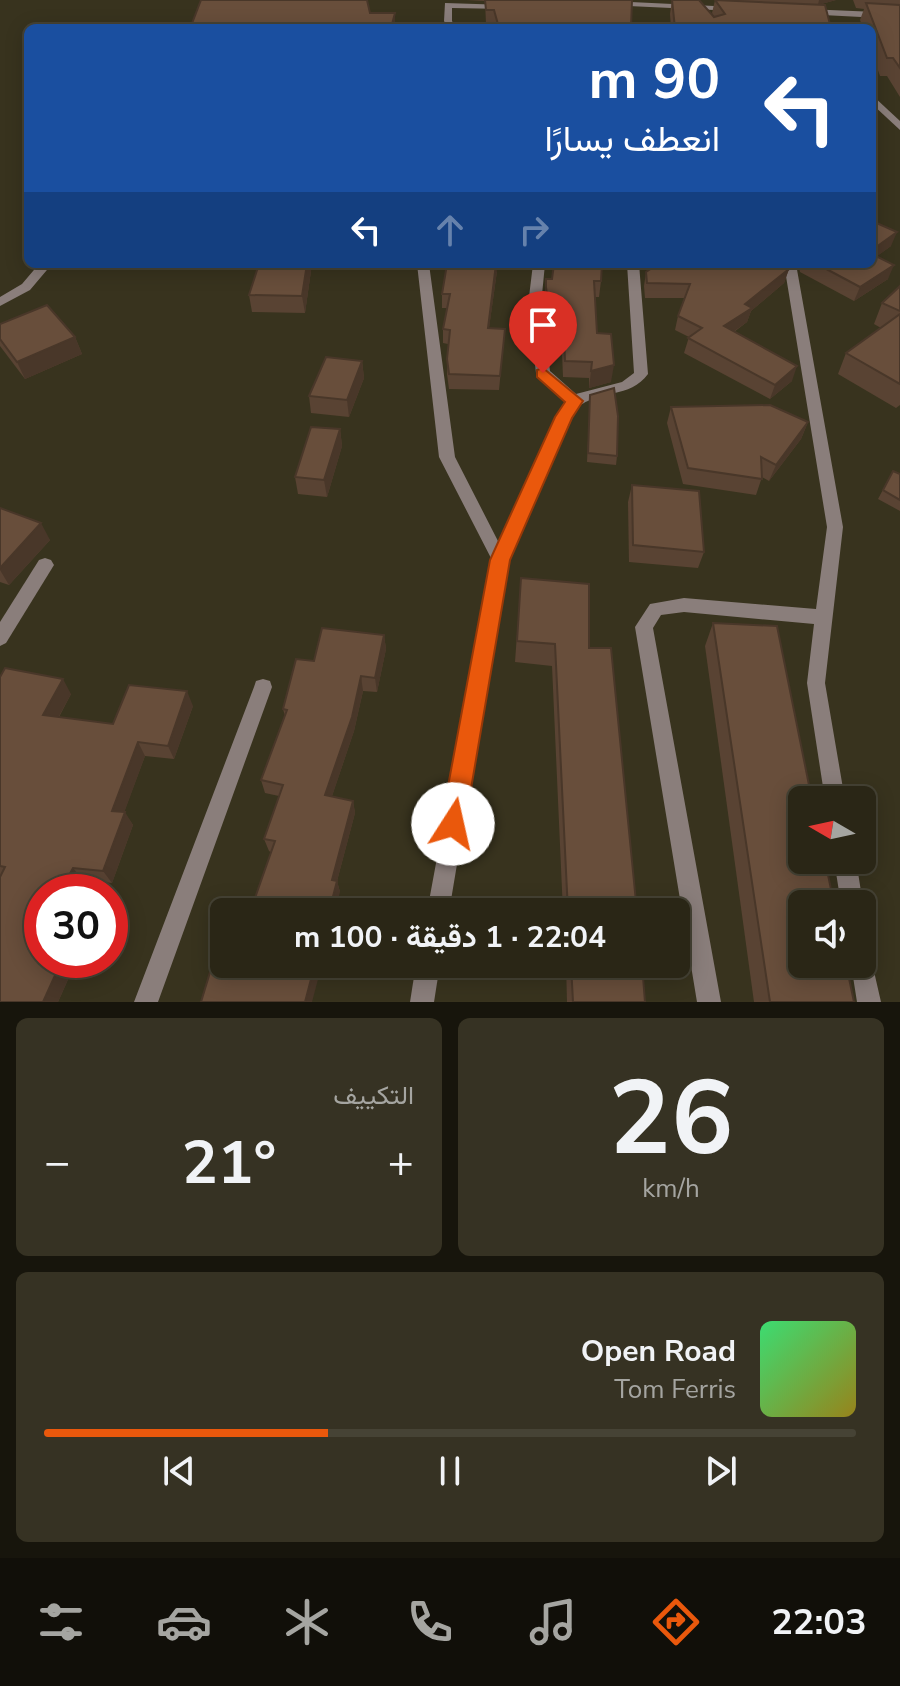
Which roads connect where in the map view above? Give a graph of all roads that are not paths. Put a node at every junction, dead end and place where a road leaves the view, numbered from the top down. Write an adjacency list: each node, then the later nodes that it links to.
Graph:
1 (594, 3): 2 (street)
2 (662, 3): 3 (street)
3 (699, 7): 5 (street); 8 (street)
4 (525, 8): 9 (street)
5 (745, 9)
6 (802, 12): 7 (street)
7 (900, 16)
8 (707, 18)
9 (450, 24)
10 (876, 102): 11 (street)
11 (900, 127)
12 (43, 268): 17 (street)
13 (423, 268): 19 (street)
14 (538, 268): 18 (street)
15 (633, 268): 18 (street)
16 (791, 268): 21 (street)
17 (0, 302)
18 (575, 401): 19 (street)
19 (500, 560): 25 (street)
20 (45, 565): 22 (street)
21 (822, 617): 24 (street); 30 (street)
22 (0, 638)
23 (263, 687): 28 (street)
24 (833, 786)
25 (440, 898)
26 (426, 978): 29 (street)
27 (865, 978): 31 (street)
28 (146, 1002)
29 (422, 1002)
30 (709, 1002)
31 (869, 1002)

